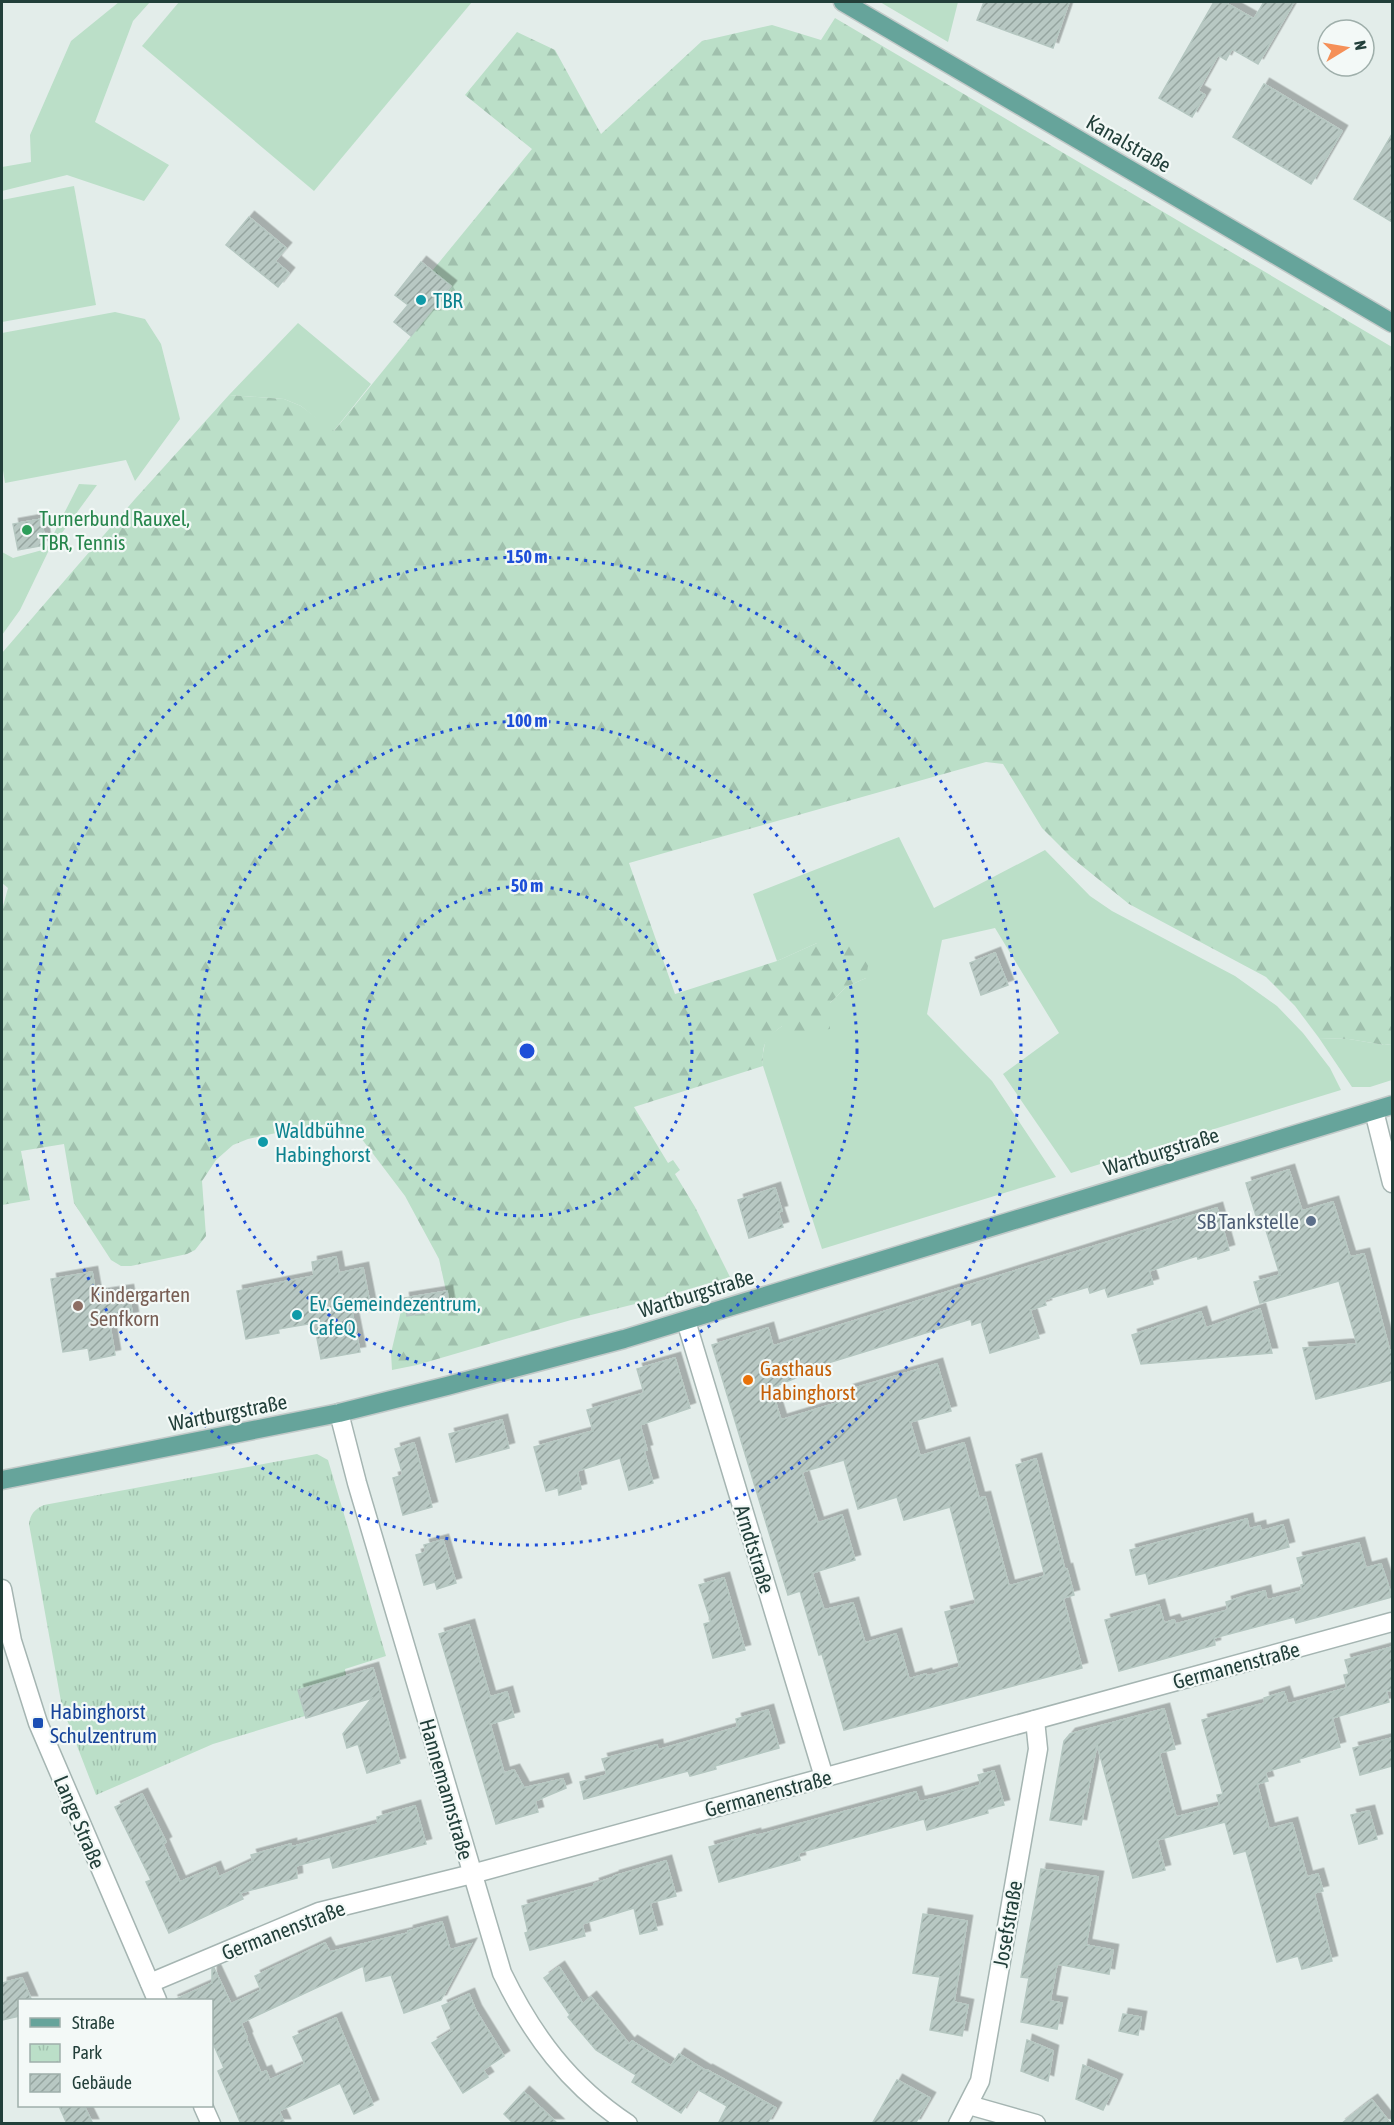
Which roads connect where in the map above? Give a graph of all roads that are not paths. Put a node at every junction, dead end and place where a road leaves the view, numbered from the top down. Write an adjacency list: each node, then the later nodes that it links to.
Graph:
1 (843, 2): 2 (main road, Kanalstraße)
2 (1392, 323)
3 (1392, 1105): 4 (main road, Wartburgstraße)
4 (1374, 1111): 5 (street); 6 (main road, Wartburgstraße)
5 (1392, 1183)
6 (686, 1321): 7 (main road, Wartburgstraße); 13 (street, Arndtstraße)
7 (339, 1413): 8 (main road, Wartburgstraße); 14 (street, Hannemannstraße)
8 (2, 1480)
9 (2, 1589): 11 (street, Lange Straße)
10 (1392, 1622): 12 (street, Germanenstraße)
11 (7, 1635): 15 (street, Lange Straße)
12 (1035, 1720): 13 (street, Germanenstraße); 17 (street, Josefstraße)
13 (824, 1777): 14 (street, Germanenstraße)
14 (472, 1874): 15 (street, Germanenstraße); 20 (street, Hannemannstraße)
15 (150, 1983): 16 (street, Lange Straße)
16 (156, 1999)
17 (969, 2105): 21 (street, Josefstraße); 22 (street)
18 (203, 2107): 19 (street)
19 (211, 2124)
20 (628, 2124)
21 (958, 2124)
22 (1036, 2124)

